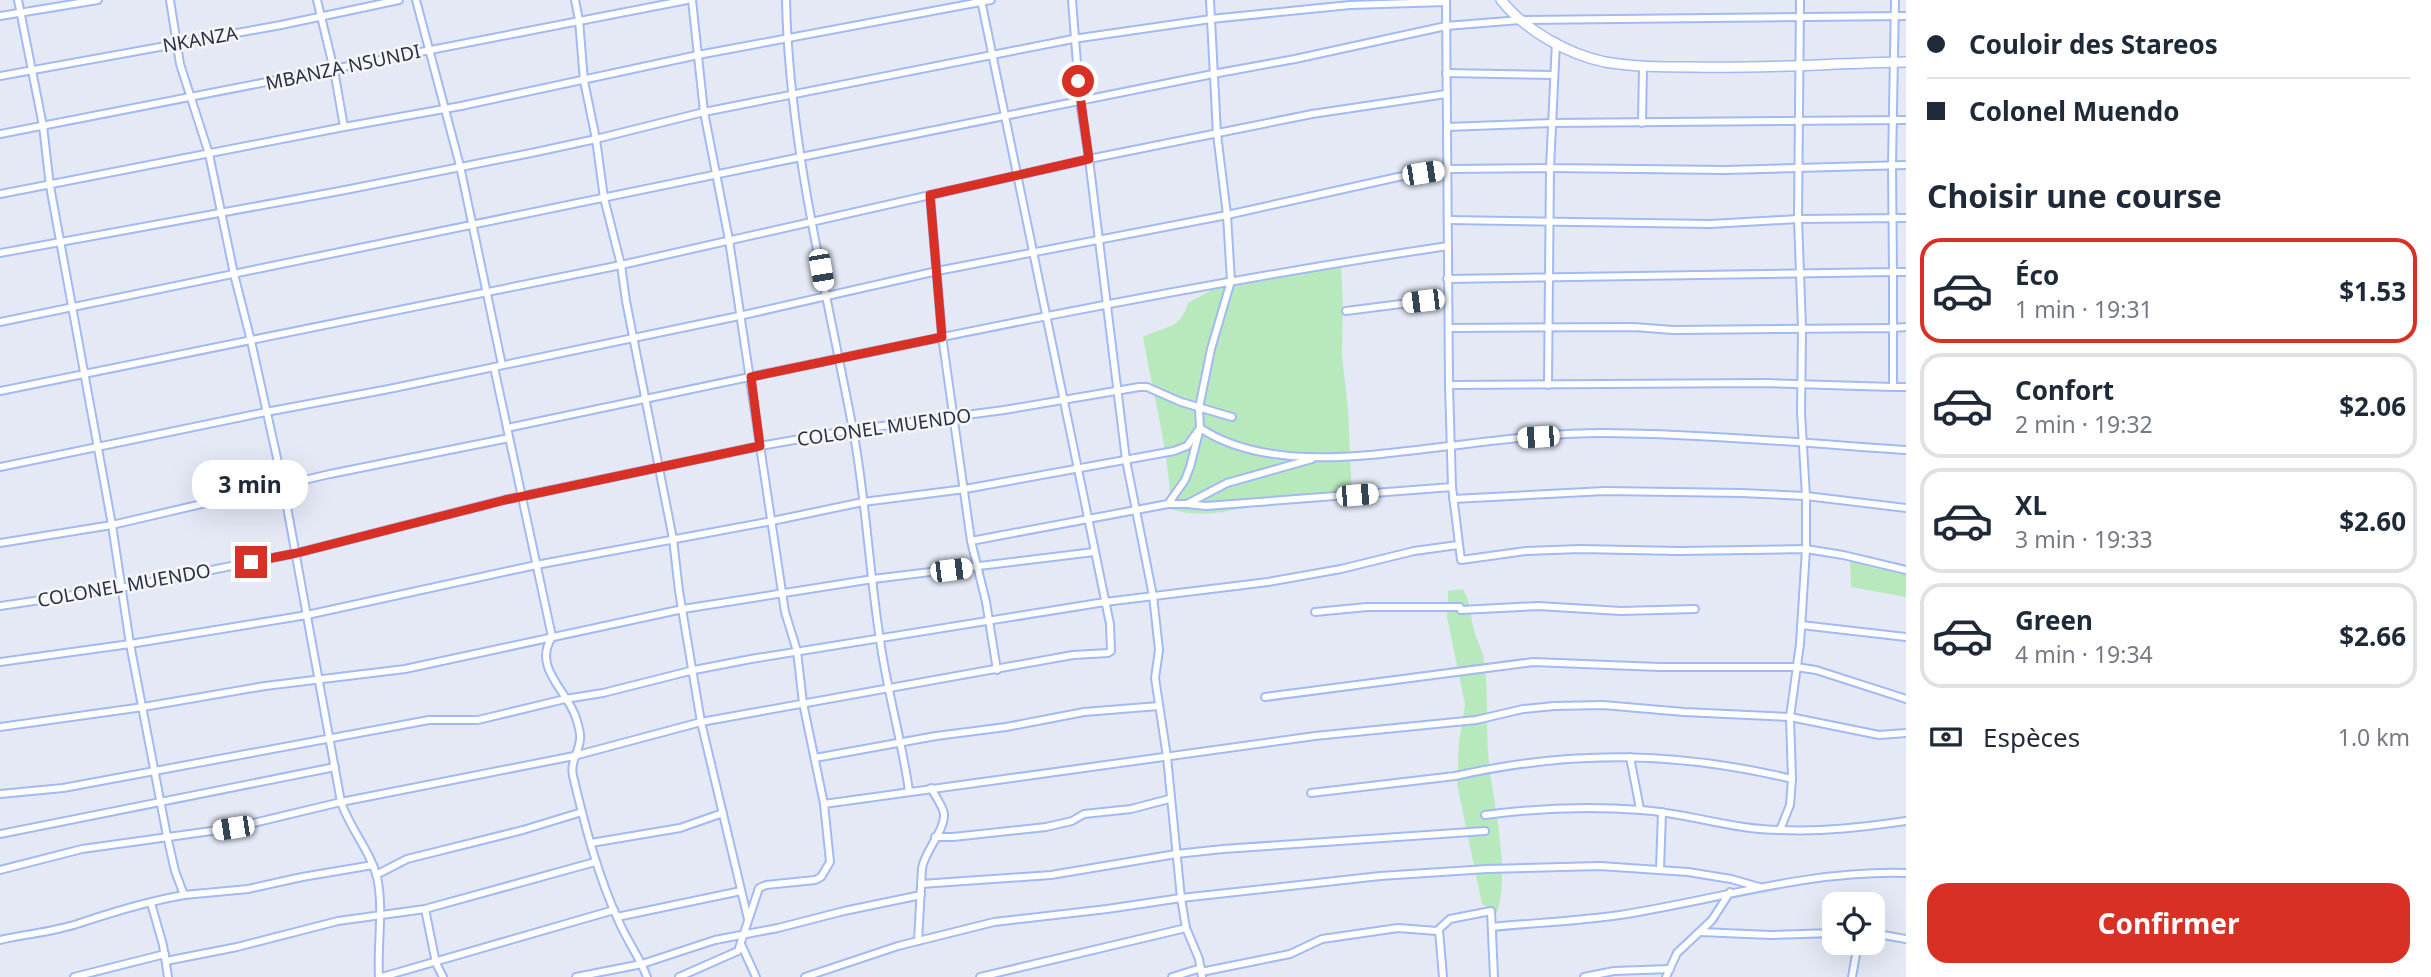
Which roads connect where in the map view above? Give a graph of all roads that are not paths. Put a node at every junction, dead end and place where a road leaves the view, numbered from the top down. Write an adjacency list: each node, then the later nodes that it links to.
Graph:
1 (18, 0): 19 (street)
2 (98, 0): 19 (street)
3 (170, 0): 32 (street)
4 (317, 0): 21 (street)
5 (399, 0): 21 (street, NKANZA)
6 (416, 0): 33 (street)
7 (575, 0): 26 (street)
8 (687, 0): 26 (street, MBANZA NSUNDI)
9 (692, 0): 34 (street)
10 (786, 0): 29 (street)
11 (991, 0): 17 (street)
12 (1072, 0): 30 (street)
13 (1210, 0): 25 (street)
14 (1501, 0): 27 (street)
15 (1800, 0): 22 (street)
16 (1895, 0): 23 (street)
17 (981, 1): 29 (street); 35 (street)
18 (1446, 1): 25 (street); 28 (street)
19 (20, 13): 20 (street); 41 (street)
20 (0, 16)
21 (319, 16): 32 (street, NKANZA); 40 (street)
22 (1800, 16): 23 (street); 27 (street); 38 (street)
23 (1895, 16): 24 (street); 36 (street)
24 (1906, 16)
25 (1211, 19): 30 (street); 43 (street)
26 (579, 20): 33 (street, MBANZA NSUNDI); 46 (street)
27 (1520, 20): 28 (street); 31 (street)
28 (1446, 26): 42 (street); 43 (street)
29 (789, 38): 34 (street); 48 (street)
30 (1073, 39): 35 (street); 50 (street)
31 (1556, 42): 39 (street); 44 (street)
32 (177, 43): 41 (street, NKANZA); 49 (street)
33 (431, 49): 40 (street, MBANZA NSUNDI); 51 (street)
34 (698, 55): 46 (street); 52 (street)
35 (994, 56): 48 (street); 53 (street)
36 (1894, 62): 37 (street); 38 (street); 54 (street)
37 (1906, 62)
38 (1798, 65): 39 (street); 56 (street)
39 (1643, 66): 58 (street)
40 (334, 70): 49 (street, MBANZA NSUNDI); 60 (street)
41 (30, 71): 45 (street, NKANZA); 59 (street)
42 (1446, 73): 44 (street); 47 (street)
43 (1213, 74): 50 (street); 63 (street)
44 (1553, 75): 57 (street)
45 (0, 76)
46 (584, 81): 51 (street); 64 (street)
47 (1447, 94): 61 (street); 63 (street)
48 (793, 95): 52 (street); 66 (street)
49 (192, 98): 59 (street, MBANZA NSUNDI); 65 (street)
50 (1080, 102): 53 (street); 67 (street)
51 (445, 108): 60 (street); 70 (street)
52 (704, 112): 64 (street); 74 (street)
53 (1005, 117): 66 (street); 75 (street)
54 (1893, 120): 55 (street); 56 (street); 68 (street)
55 (1906, 120)
56 (1798, 121): 58 (street); 71 (street)
57 (1551, 122): 58 (street); 61 (street); 72 (street)
58 (1642, 123)
59 (43, 126): 62 (street, MBANZA NSUNDI); 76 (street)
60 (344, 127): 65 (street)
61 (1447, 127): 73 (street)
62 (0, 134)
63 (1217, 134): 67 (street); 81 (street)
64 (597, 139): 70 (street); 79 (street)
65 (209, 154): 76 (street); 80 (street)
66 (801, 157): 74 (street); 86 (street)
67 (1089, 159): 75 (street); 89 (street)
68 (1892, 165): 69 (street); 71 (street); 82 (street)
69 (1906, 165)
70 (460, 166): 80 (street); 88 (street)
71 (1799, 167): 72 (street); 84 (street)
72 (1550, 168): 73 (street); 87 (street)
73 (1449, 169): 81 (street); 85 (street)
74 (715, 175): 79 (street); 90 (street)
75 (1018, 175): 78 (street); 93 (street)
76 (50, 186): 77 (street); 91 (street)
77 (0, 194)
78 (930, 195): 86 (street); 96 (street)
79 (604, 198): 88 (street); 95 (street)
80 (221, 211): 91 (street); 99 (street)
81 (1227, 215): 89 (street); 103 (street)
82 (1892, 218): 83 (street); 84 (street); 97 (street)
83 (1906, 218)
84 (1797, 219): 87 (street); 100 (street)
85 (1448, 220): 87 (street); 92 (street)
86 (812, 221): 90 (street); 105 (street)
87 (1549, 221): 102 (street)
88 (473, 225): 99 (street); 104 (street)
89 (1098, 239): 93 (street); 107 (street)
90 (729, 240): 95 (street); 110 (street)
91 (60, 241): 94 (street); 108 (street)
92 (1448, 246): 101 (street); 103 (street)
93 (1033, 251): 96 (street); 111 (street)
94 (0, 253)
95 (621, 265): 104 (street); 118 (street)
96 (937, 271): 105 (street); 119 (street)
97 (1893, 272): 98 (street); 100 (street); 117 (street)
98 (1906, 272)
99 (234, 274): 108 (street); 120 (street)
100 (1800, 274): 102 (street); 116 (street)
101 (1447, 279): 102 (street); 106 (street)
102 (1549, 279): 115 (street)
103 (1231, 281): 107 (street); 135 (street)
104 (488, 293): 120 (street); 122 (street)
105 (825, 295): 110 (street); 121 (street)
106 (1448, 298): 109 (street); 114 (street)
107 (1107, 304): 111 (street); 131 (street)
108 (72, 306): 112 (street); 124 (street)
109 (1346, 311)
110 (739, 316): 118 (street); 125 (street)
111 (1047, 317): 119 (street); 134 (street)
112 (0, 322)
113 (1906, 327): 117 (street)
114 (1449, 328): 115 (street); 128 (street)
115 (1548, 328): 116 (street); 127 (street)
116 (1802, 328): 117 (street); 126 (street)
117 (1893, 328): 129 (street)
118 (634, 337): 122 (street); 133 (street)
119 (942, 337): 121 (street); 137 (street)
120 (251, 341): 124 (street); 136 (street)
121 (837, 358): 125 (street); 141 (street)
122 (502, 365): 123 (street)
123 (494, 367): 136 (street); 139 (street)
124 (85, 373): 132 (street); 146 (street)
125 (751, 377): 133 (street); 144 (street)
126 (1802, 384): 127 (street); 129 (street); 143 (street)
127 (1548, 385): 128 (street)
128 (1449, 386): 145 (street)
129 (1893, 387): 130 (street)
130 (1906, 387)
131 (1117, 390): 134 (street, COLONEL MUENDO); 135 (street, COLONEL MUENDO); 149 (street)
132 (0, 391)
133 (647, 399): 139 (street); 151 (street)
134 (1062, 400): 137 (street, COLONEL MUENDO); 152 (street)
135 (1199, 408): 138 (street, COLONEL MUENDO); 140 (street)
136 (266, 412): 146 (street); 153 (street)
137 (955, 416): 141 (street, COLONEL MUENDO); 155 (street)
138 (1232, 417)
139 (506, 428): 142 (street)
140 (1200, 428): 148 (street); 149 (street); 160 (street)
141 (852, 430): 144 (street, COLONEL MUENDO); 159 (street)
142 (509, 438): 153 (street); 156 (street)
143 (1802, 443): 145 (street); 147 (street); 157 (street)
144 (760, 446): 151 (street, COLONEL MUENDO); 165 (street)
145 (1450, 446): 148 (street); 154 (street)
146 (97, 448): 150 (street); 166 (street)
147 (1906, 450)
148 (1321, 457): 161 (street)
149 (1126, 460): 152 (street); 163 (street)
150 (0, 466)
151 (660, 466): 156 (street, COLONEL MUENDO); 167 (street)
152 (1077, 470): 155 (street); 164 (street)
153 (283, 485): 166 (street); 173 (street)
154 (1452, 487): 158 (street); 161 (street)
155 (965, 489): 159 (street); 168 (street)
156 (521, 496): 173 (street, COLONEL MUENDO); 174 (street)
157 (1806, 496): 158 (street); 162 (street); 171 (street)
158 (1453, 499): 170 (street)
159 (863, 502): 165 (street); 177 (street)
160 (1168, 503): 161 (street); 163 (street)
161 (1187, 504)
162 (1906, 508)
163 (1137, 510): 164 (street); 180 (street)
164 (1088, 520): 168 (street); 172 (street)
165 (772, 521): 167 (street); 179 (street)
166 (113, 525): 169 (street); 178 (street)
167 (673, 539): 174 (street); 183 (street)
168 (971, 541): 175 (street)
169 (0, 543)
170 (1458, 545): 171 (street); 180 (street)
171 (1806, 549): 176 (street); 188 (street)
172 (1094, 552): 175 (street); 181 (street)
173 (297, 553): 178 (street, COLONEL MUENDO); 186 (street)
174 (536, 565): 186 (street); 189 (street)
175 (977, 567): 177 (street); 187 (street)
176 (1906, 570)
177 (873, 579): 179 (street); 191 (street)
178 (121, 587): 182 (street, COLONEL MUENDO); 192 (street)
179 (782, 594): 183 (street); 193 (street)
180 (1153, 596): 181 (street); 204 (street)
181 (1105, 602): 187 (street); 197 (street)
182 (0, 606)
183 (683, 609): 189 (street); 196 (street)
184 (1695, 609): 185 (street)
185 (1315, 612)
186 (307, 615): 192 (street); 198 (street)
187 (990, 622): 191 (street); 197 (street)
188 (1801, 625): 190 (street); 195 (street)
189 (552, 637): 198 (street); 201 (street)
190 (1906, 637)
191 (879, 638): 193 (street); 199 (street)
192 (130, 644): 194 (street); 205 (street)
193 (797, 651): 196 (street); 203 (street)
194 (0, 662)
195 (1796, 667): 200 (street); 202 (street); 206 (street)
196 (694, 670): 201 (street); 207 (street)
197 (997, 670): 199 (street)
198 (319, 680): 205 (street); 210 (street)
199 (888, 688): 203 (street); 211 (street)
200 (1265, 697)
201 (565, 699): 210 (street); 212 (street)
202 (1906, 699)
203 (803, 703): 207 (street); 215 (street)
204 (1160, 705): 211 (street); 213 (street)
205 (143, 707): 208 (street); 217 (street)
206 (1790, 717): 209 (street); 213 (street); 218 (street)
207 (701, 722): 212 (street); 230 (street)
208 (0, 727)
209 (1906, 733)
210 (330, 738): 216 (street); 217 (street)
211 (900, 744): 215 (street); 220 (street)
212 (574, 756): 224 (street); 228 (street)
213 (1167, 757): 219 (street); 223 (street)
214 (1630, 757): 218 (street); 221 (street); 227 (street)
215 (815, 758): 226 (street)
216 (335, 768): 224 (street); 225 (street)
217 (154, 771): 222 (street); 225 (street)
218 (1792, 779): 233 (street)
219 (931, 788): 220 (street); 237 (street)
220 (909, 791): 226 (street)
221 (1311, 793)
222 (0, 794)
223 (1169, 799): 237 (street); 239 (street)
224 (341, 802): 236 (street); 241 (street)
225 (161, 803): 235 (street); 236 (street)
226 (824, 804): 258 (street)
227 (1640, 809): 229 (street); 231 (street)
228 (582, 812): 238 (street); 245 (street)
229 (1662, 812): 233 (street); 242 (street)
230 (723, 813): 238 (street); 248 (street)
231 (1485, 815)
232 (1906, 821): 233 (street)
233 (1780, 830)
234 (1485, 831): 239 (street)
235 (0, 834)
236 (167, 836): 243 (street); 250 (street)
237 (935, 837): 246 (street)
238 (591, 843): 240 (street)
239 (1176, 854): 246 (street); 252 (street)
240 (595, 862): 254 (street); 255 (street)
241 (373, 865): 245 (street); 250 (street)
242 (1660, 869): 247 (street); 252 (street)
243 (0, 870)
244 (1906, 873): 247 (street)
245 (376, 875): 256 (street)
246 (921, 884): 251 (street)
247 (1759, 887): 249 (street)
248 (741, 891): 257 (street); 258 (street)
249 (1730, 892): 259 (street); 262 (street)
250 (184, 895): 253 (street)
251 (921, 895): 264 (street); 268 (street)
252 (1181, 898): 260 (street); 268 (street)
253 (151, 903): 267 (street); 271 (street)
254 (425, 909): 256 (street); 272 (street)
255 (614, 910): 257 (street); 272 (street)
256 (379, 914): 271 (street); 278 (street)
257 (617, 917): 273 (street)
258 (748, 920): 264 (street)
259 (1492, 927): 261 (street); 288 (street)
260 (1186, 928): 275 (street); 285 (street)
261 (1439, 930): 275 (street); 287 (street)
262 (1700, 932): 263 (street); 274 (street)
263 (1822, 933)
264 (744, 935): 269 (street); 273 (street)
265 (1885, 935): 266 (street)
266 (1906, 939)
267 (0, 940)
268 (918, 941): 284 (street)
269 (741, 944): 282 (street); 283 (street)
270 (1856, 955): 291 (street)
271 (166, 958): 276 (street); 277 (street)
272 (436, 963): 278 (street); 279 (street)
273 (642, 964): 280 (street); 281 (street)
274 (1670, 969): 289 (street); 290 (street)
275 (1201, 972): 286 (street)
276 (74, 977)
277 (168, 977)
278 (380, 977)
279 (443, 977)
280 (576, 977)
281 (647, 977)
282 (679, 977)
283 (756, 977)
284 (805, 977)
285 (980, 977)
286 (1172, 977)
287 (1443, 977)
288 (1494, 977)
289 (1584, 977)
290 (1666, 977)
291 (1852, 977)

